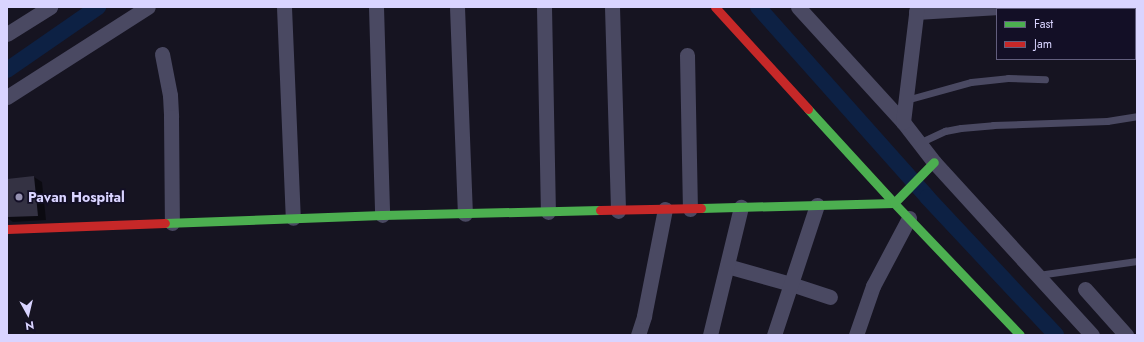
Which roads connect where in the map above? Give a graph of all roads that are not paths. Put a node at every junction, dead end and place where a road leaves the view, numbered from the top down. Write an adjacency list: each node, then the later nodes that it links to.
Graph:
1 (50, 7): 12 (street)
2 (148, 7): 16 (street)
3 (284, 7): 31 (street)
4 (376, 7): 30 (street)
5 (457, 7): 29 (street)
6 (544, 7): 28 (street)
7 (612, 7): 27 (street)
8 (715, 7): 22 (street)
9 (798, 7): 19 (street)
10 (999, 7): 11 (street)
11 (916, 10): 17 (street)
12 (7, 34)
13 (162, 54): 33 (street)
14 (687, 55): 26 (street)
15 (1045, 79): 17 (lane)
16 (7, 97)
17 (906, 100): 19 (street)
18 (1137, 116): 20 (lane)
19 (903, 122): 20 (street)
20 (919, 143): 21 (street)
21 (929, 166): 22 (street); 37 (street)
22 (894, 203): 23 (street); 32 (street)
23 (817, 205): 24 (street); 38 (street)
24 (741, 207): 26 (street); 36 (street)
25 (665, 209): 26 (street); 27 (street); 42 (street)
26 (690, 209)
27 (618, 211): 28 (street)
28 (548, 212): 29 (street)
29 (465, 214): 30 (street)
30 (382, 215): 31 (street)
31 (293, 218): 33 (street)
32 (909, 218): 44 (street); 45 (street)
33 (172, 224): 34 (street)
34 (7, 229)
35 (1137, 261): 37 (lane)
36 (727, 266): 38 (street); 41 (street)
37 (1038, 275): 46 (street)
38 (791, 284): 40 (street); 43 (street)
39 (1085, 289): 47 (street)
40 (830, 297)
41 (712, 334)
42 (638, 335)
43 (774, 335)
44 (856, 335)
45 (1020, 335)
46 (1092, 335)
47 (1126, 335)

